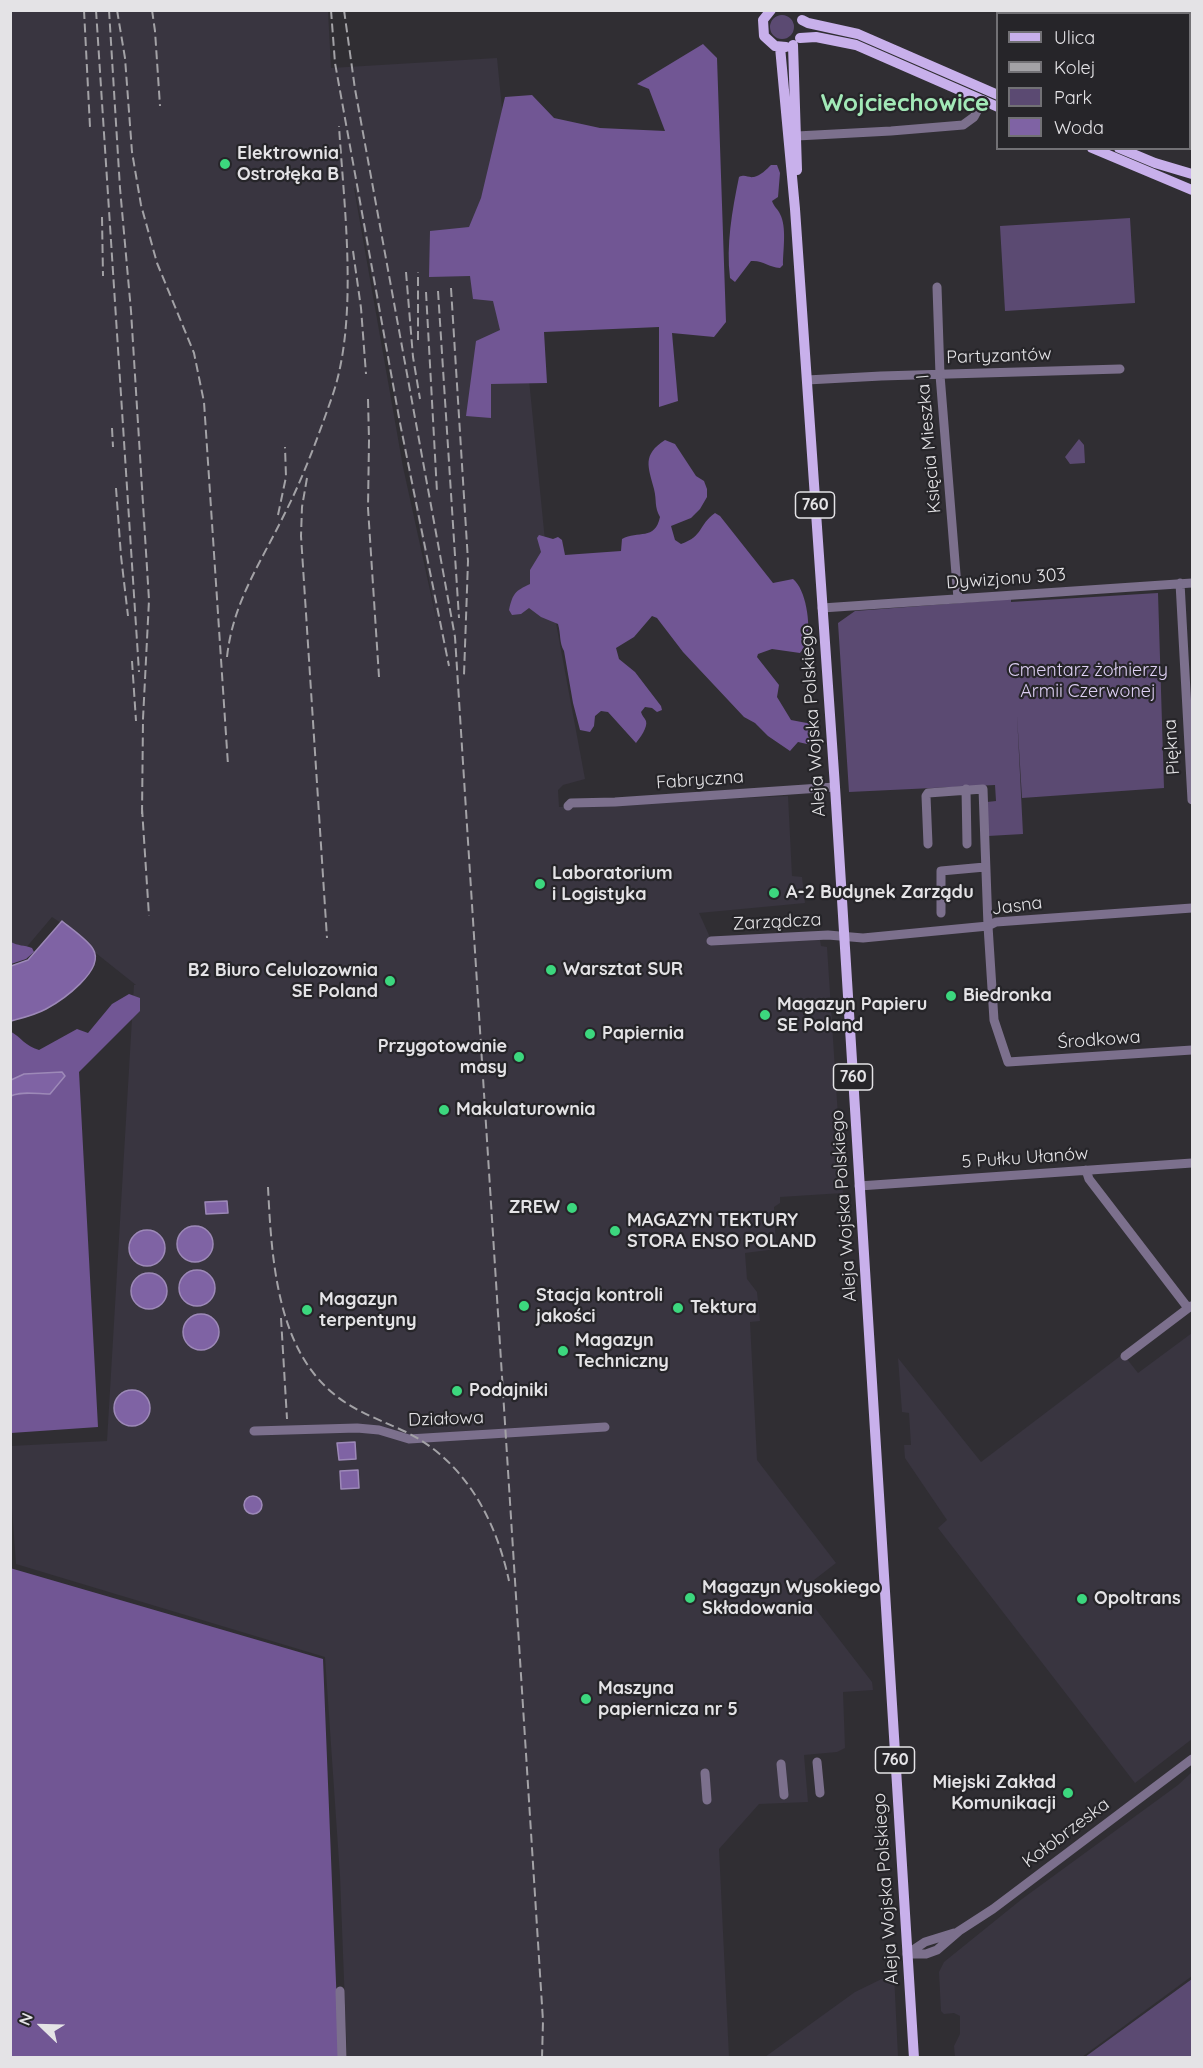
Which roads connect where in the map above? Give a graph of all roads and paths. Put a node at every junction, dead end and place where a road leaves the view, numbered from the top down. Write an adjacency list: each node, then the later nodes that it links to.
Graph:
1 (771, 10): 5 (main road)
2 (794, 10): 3 (main road)
3 (802, 20): 4 (main road, 760); 6 (main road)
4 (796, 41): 5 (main road); 7 (main road); 9 (main road, Aleja Wojska Polskiego / 760)
5 (780, 47): 14 (main road, Aleja Wojska Polskiego / 760)
6 (996, 94)
7 (983, 100): 8 (main road); 9 (street)
8 (996, 106)
9 (797, 136): 14 (main road, Aleja Wojska Polskiego / 760)
10 (1097, 150): 13 (main road)
11 (1124, 150): 12 (main road)
12 (1192, 174)
13 (1192, 190)
14 (795, 209): 18 (main road, Aleja Wojska Polskiego / 760)
15 (938, 286): 17 (street, Księcia Mieszka I)
16 (1120, 369): 17 (street, Partyzantów)
17 (940, 375): 18 (street, Partyzantów); 21 (street, Księcia Mieszka I)
18 (807, 380): 22 (main road, Aleja Wojska Polskiego / 760)
19 (1180, 583): 20 (street, Dywizjonu 303); 21 (street, Dywizjonu 303); 25 (street, Piękna)
20 (1192, 583)
21 (958, 599): 22 (street, Dywizjonu 303)
22 (822, 608): 23 (main road, Aleja Wojska Polskiego / 760)
23 (835, 787): 26 (street, Fabryczna); 33 (main road, Aleja Wojska Polskiego / 760)
24 (966, 789): 27 (street); 28 (street); 29 (street)
25 (1192, 800)
26 (568, 806)
27 (967, 843)
28 (928, 844)
29 (985, 867): 31 (street); 32 (street)
30 (1192, 908): 32 (street, Jasna)
31 (941, 913)
32 (988, 926): 33 (street, Jasna); 35 (street, Środkowa)
33 (845, 937): 34 (street, Zarządcza); 38 (main road, Aleja Wojska Polskiego / 760)
34 (711, 942)
35 (1192, 1050)
36 (1192, 1163): 37 (street, 5 Pułku Ułanów)
37 (1086, 1170): 38 (street, 5 Pułku Ułanów); 39 (street)
38 (859, 1186): 50 (main road, Aleja Wojska Polskiego / 760)
39 (1190, 1306): 40 (street)
40 (1125, 1356)
41 (605, 1427): 42 (street, Działowa)
42 (254, 1431)
43 (1192, 1759): 50 (street, Kołobrzeska)
44 (817, 1762): 47 (street)
45 (781, 1764): 48 (street)
46 (705, 1773): 49 (street)
47 (820, 1793)
48 (784, 1795)
49 (707, 1800)
50 (907, 1954): 53 (main road, Aleja Wojska Polskiego / 760)
51 (340, 1991): 52 (street)
52 (342, 2058)
53 (914, 2058)

